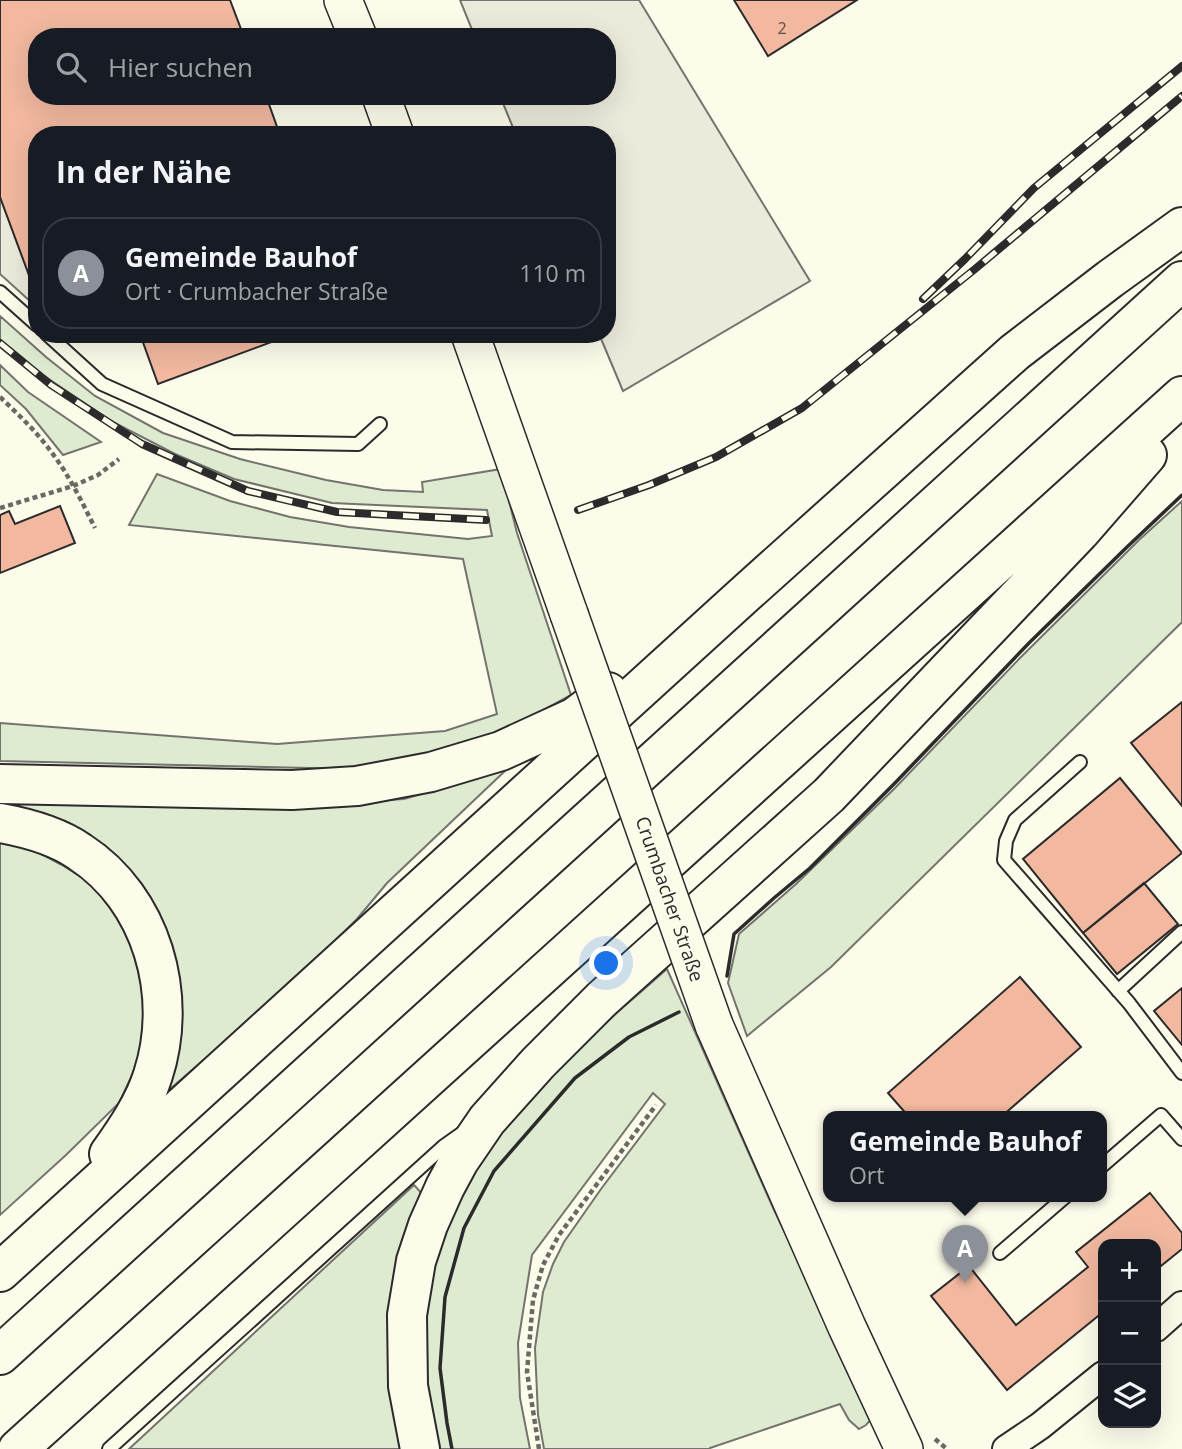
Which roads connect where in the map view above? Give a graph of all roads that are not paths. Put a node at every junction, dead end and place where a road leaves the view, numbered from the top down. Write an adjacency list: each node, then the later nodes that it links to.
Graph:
1 (343, 0): 2 (main road)
2 (354, 28)
3 (384, 105): 4 (main road)
4 (392, 126)
5 (1182, 227): 14 (highway)
6 (1182, 281): 30 (highway)
7 (0, 292): 8 (lane)
8 (28, 317)
9 (57, 343): 13 (lane)
10 (473, 343): 35 (main road, Crumbacher Straße, bridge)
11 (1182, 396): 32 (highway)
12 (1182, 416): 21 (highway)
13 (380, 424)
14 (744, 595): 16 (highway); 25 (highway)
15 (1080, 762): 19 (lane)
16 (0, 784)
17 (0, 823): 25 (highway)
18 (1182, 932): 19 (lane)
19 (1118, 991): 20 (lane)
20 (1182, 1073)
21 (487, 1120): 33 (lane); 34 (highway)
22 (1182, 1139): 23 (lane)
23 (1107, 1161)
24 (1059, 1202): 26 (lane)
25 (71, 1207): 27 (highway)
26 (1000, 1253)
27 (0, 1272)
28 (1182, 1305): 29 (street)
29 (1161, 1324)
30 (0, 1355)
31 (1098, 1379): 36 (street)
32 (18, 1449)
33 (109, 1449)
34 (420, 1449)
35 (904, 1449)
36 (1006, 1449)

